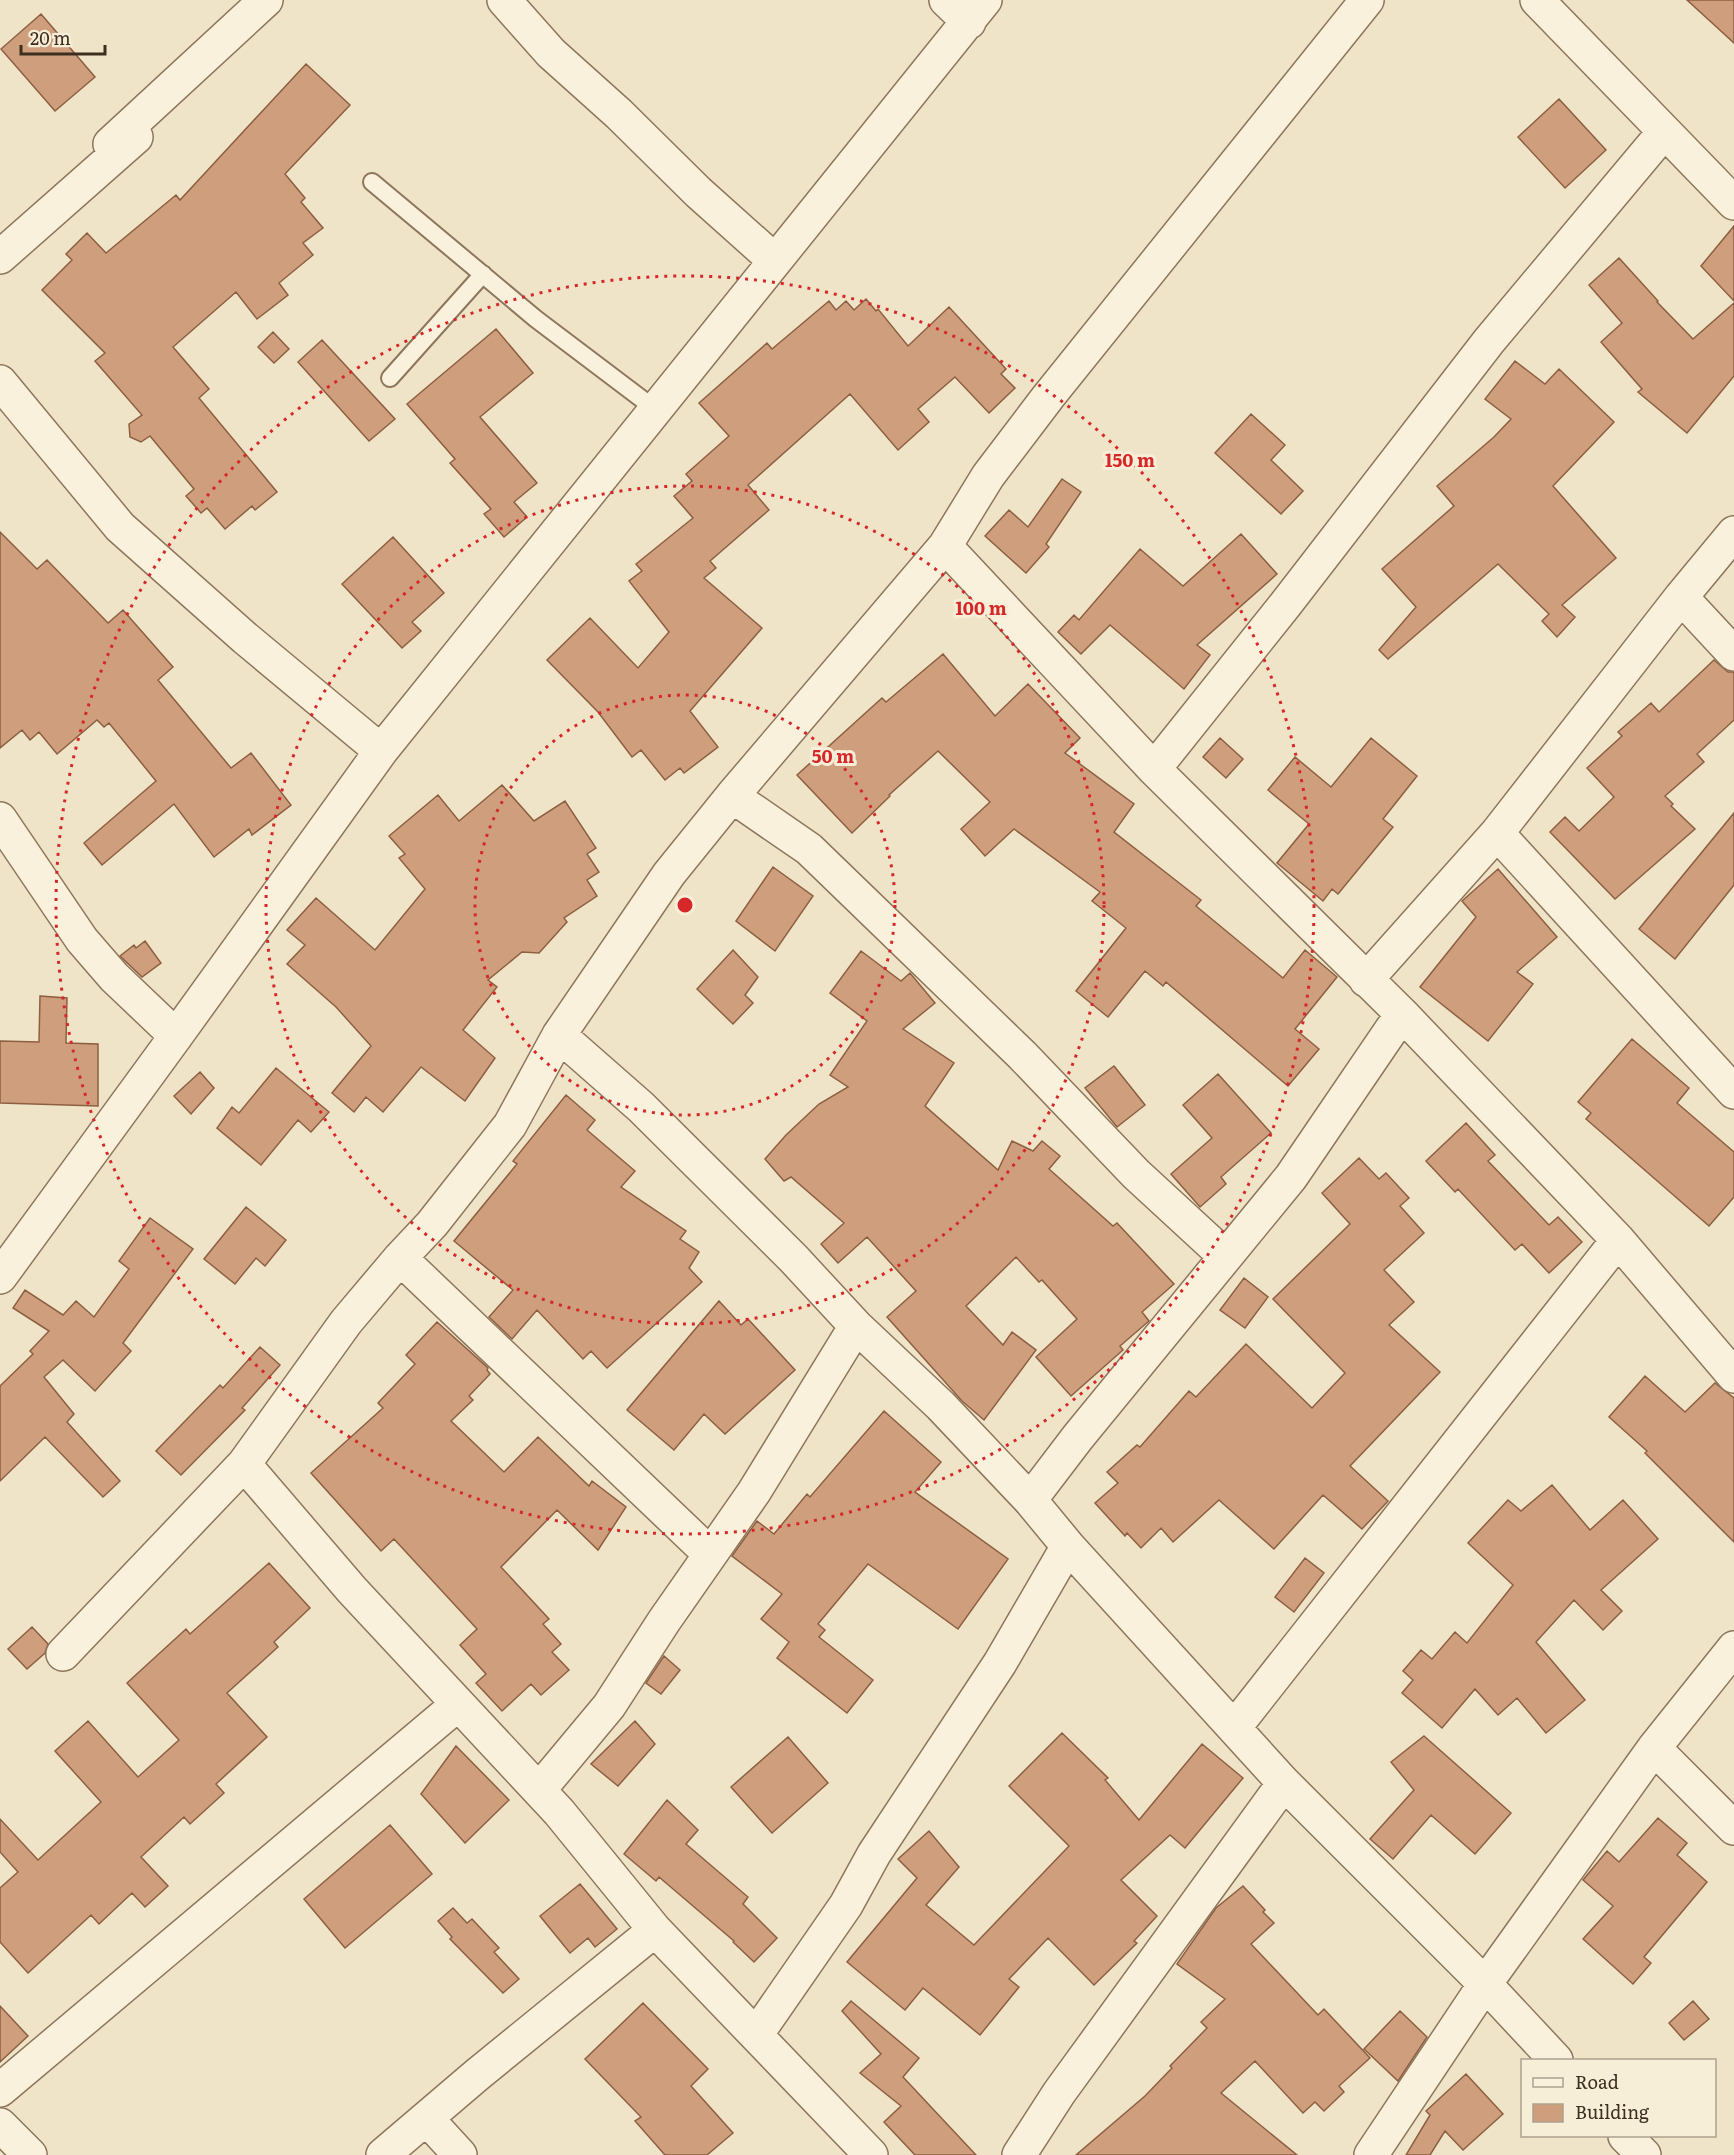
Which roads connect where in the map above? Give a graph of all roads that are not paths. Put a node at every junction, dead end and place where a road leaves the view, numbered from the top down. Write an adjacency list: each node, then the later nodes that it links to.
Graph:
1 (266, 0): 8 (street)
2 (504, 0): 12 (street)
3 (1367, 0): 18 (street)
4 (1537, 0): 7 (street)
5 (967, 8): 12 (street)
6 (153, 121): 11 (street)
7 (1664, 132): 10 (street); 22 (street)
8 (111, 144)
9 (372, 182): 13 (lane)
10 (1734, 203)
11 (0, 257)
12 (774, 260): 16 (street)
13 (483, 274): 14 (lane); 16 (lane)
14 (390, 378)
15 (0, 382): 21 (street)
16 (655, 409): 21 (street)
17 (1734, 533): 19 (street)
18 (945, 546): 22 (street); 23 (street)
19 (1681, 597): 20 (street); 25 (street)
20 (1734, 654)
21 (381, 751): 29 (street)
22 (1154, 769): 26 (street)
23 (732, 796): 28 (street); 32 (street)
24 (0, 819): 29 (street)
25 (1497, 833): 26 (street); 30 (street)
26 (1366, 980): 27 (street)
27 (1402, 1014): 31 (street); 32 (street)
28 (558, 1035): 33 (street); 35 (street)
29 (176, 1036): 34 (street)
30 (1734, 1092)
31 (1618, 1240): 36 (street); 44 (street)
32 (1225, 1256): 38 (street)
33 (400, 1258): 37 (street); 40 (street)
34 (0, 1277)
35 (856, 1326): 38 (street); 40 (street)
36 (1734, 1376)
37 (244, 1464): 42 (street); 43 (street)
38 (1030, 1500): 39 (street)
39 (1068, 1546): 44 (street); 51 (street)
40 (710, 1554): 47 (street)
41 (1734, 1648): 45 (street)
42 (63, 1654)
43 (457, 1705): 47 (street); 53 (street)
44 (1234, 1728): 46 (street)
45 (1654, 1748): 48 (street); 50 (street)
46 (1284, 1783): 50 (street); 61 (street)
47 (539, 1790): 49 (street)
48 (1734, 1828)
49 (656, 1930): 51 (street); 54 (street)
50 (1485, 1984): 52 (street); 62 (street)
51 (756, 2035): 60 (street)
52 (1554, 2059)
53 (0, 2090)
54 (427, 2120): 58 (street); 59 (street)
55 (0, 2125): 57 (street)
56 (1626, 2137): 63 (street)
57 (30, 2155)
58 (383, 2155)
59 (460, 2155)
60 (871, 2155)
61 (1019, 2155)
62 (1371, 2155)
63 (1644, 2155)

